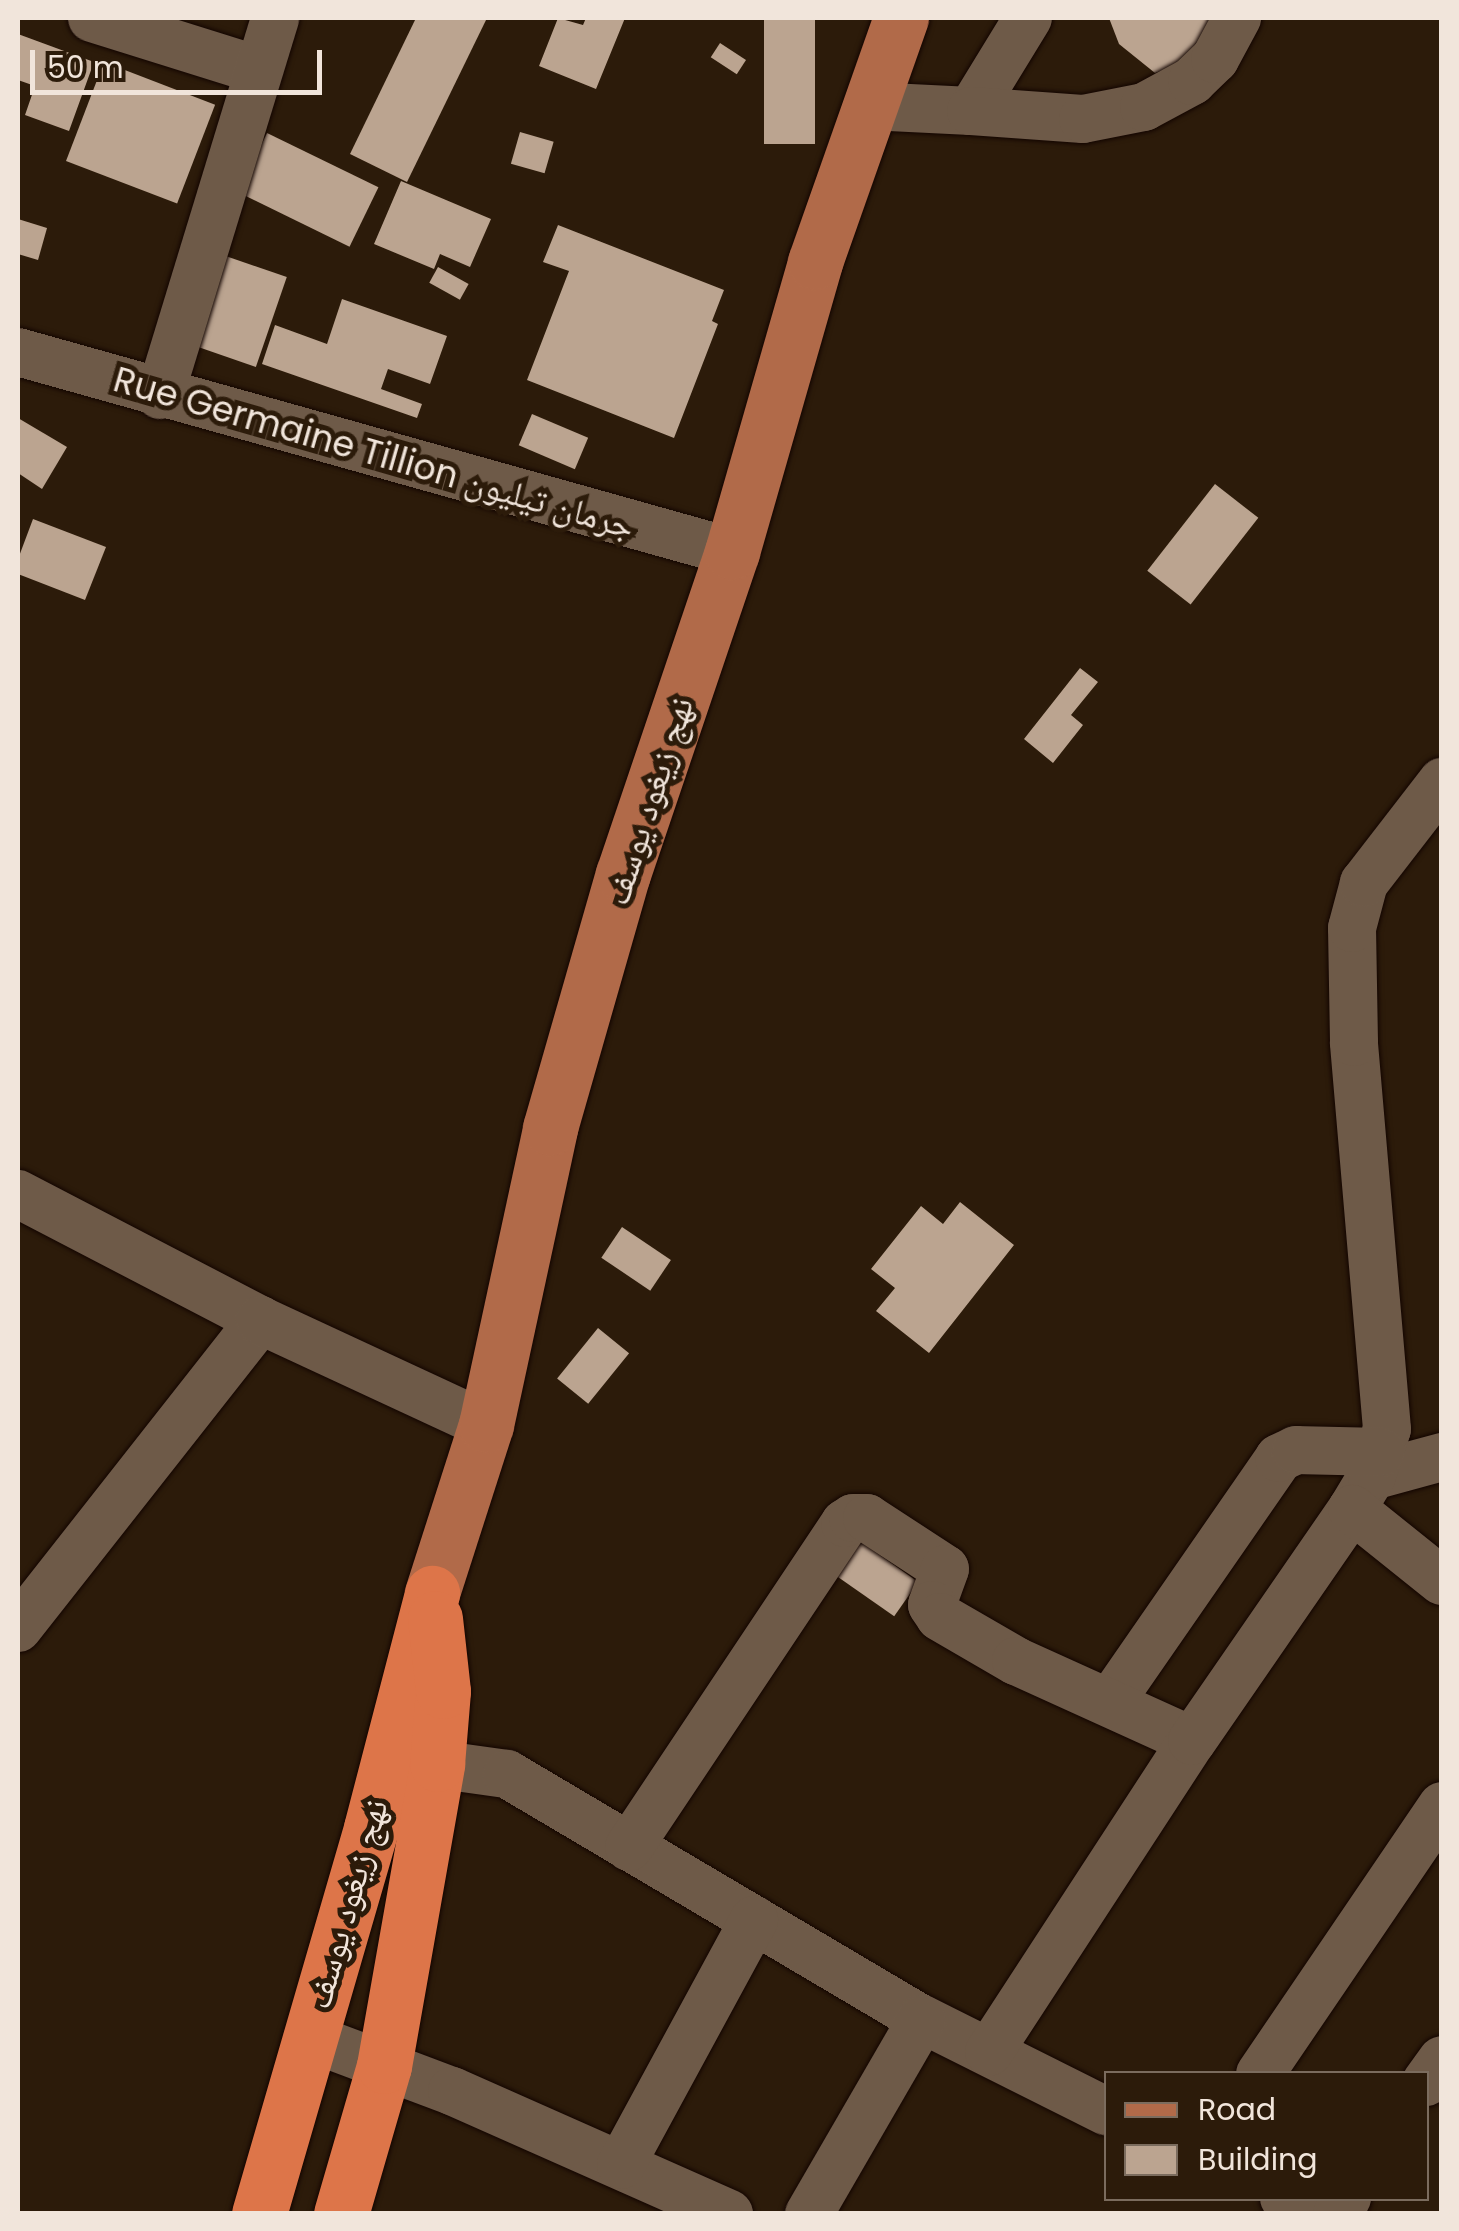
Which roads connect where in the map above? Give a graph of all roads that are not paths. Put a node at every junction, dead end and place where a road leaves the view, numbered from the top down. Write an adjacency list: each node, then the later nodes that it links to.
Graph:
1 (92, 18): 6 (street)
2 (275, 18): 6 (street)
3 (900, 18): 7 (main road, نهج زيغود يوسف)
4 (1028, 18): 8 (street)
5 (1237, 18): 8 (street)
6 (258, 70): 10 (street)
7 (869, 106): 8 (street); 11 (main road, نهج زيغود يوسف)
8 (971, 110)
9 (18, 352): 10 (street, Rue Germaine Tillion جرمان تيليون)
10 (160, 395): 11 (street, Rue Germaine Tillion جرمان تيليون)
11 (732, 552): 15 (main road, نهج زيغود يوسف)
12 (1442, 782): 17 (street)
13 (18, 1194): 14 (street)
14 (260, 1320): 15 (street); 20 (street)
15 (486, 1425): 19 (main road, نهج زيغود يوسف)
16 (1442, 1456): 17 (street)
17 (1373, 1466): 18 (street); 21 (street); 22 (street)
18 (1442, 1580)
19 (432, 1593): 23 (highway, نهج زيغود يوسف)
20 (18, 1628)
21 (1111, 1701): 22 (street); 25 (street)
22 (1192, 1741): 29 (street)
23 (412, 1760): 25 (street); 28 (highway, نهج زيغود يوسف); 30 (highway, نهج زيغود يوسف)
24 (1442, 1806): 31 (street)
25 (629, 1847): 26 (street)
26 (754, 1920): 27 (street); 33 (street)
27 (922, 2019): 29 (street); 37 (street)
28 (308, 2037): 30 (street); 34 (highway, نهج زيغود يوسف)
29 (989, 2052): 32 (street)
30 (384, 2066): 33 (street); 35 (highway, نهج زيغود يوسف)
31 (1262, 2071)
32 (1104, 2109)
33 (621, 2165): 36 (street)
34 (260, 2214)
35 (340, 2214)
36 (729, 2214)
37 (809, 2214)

